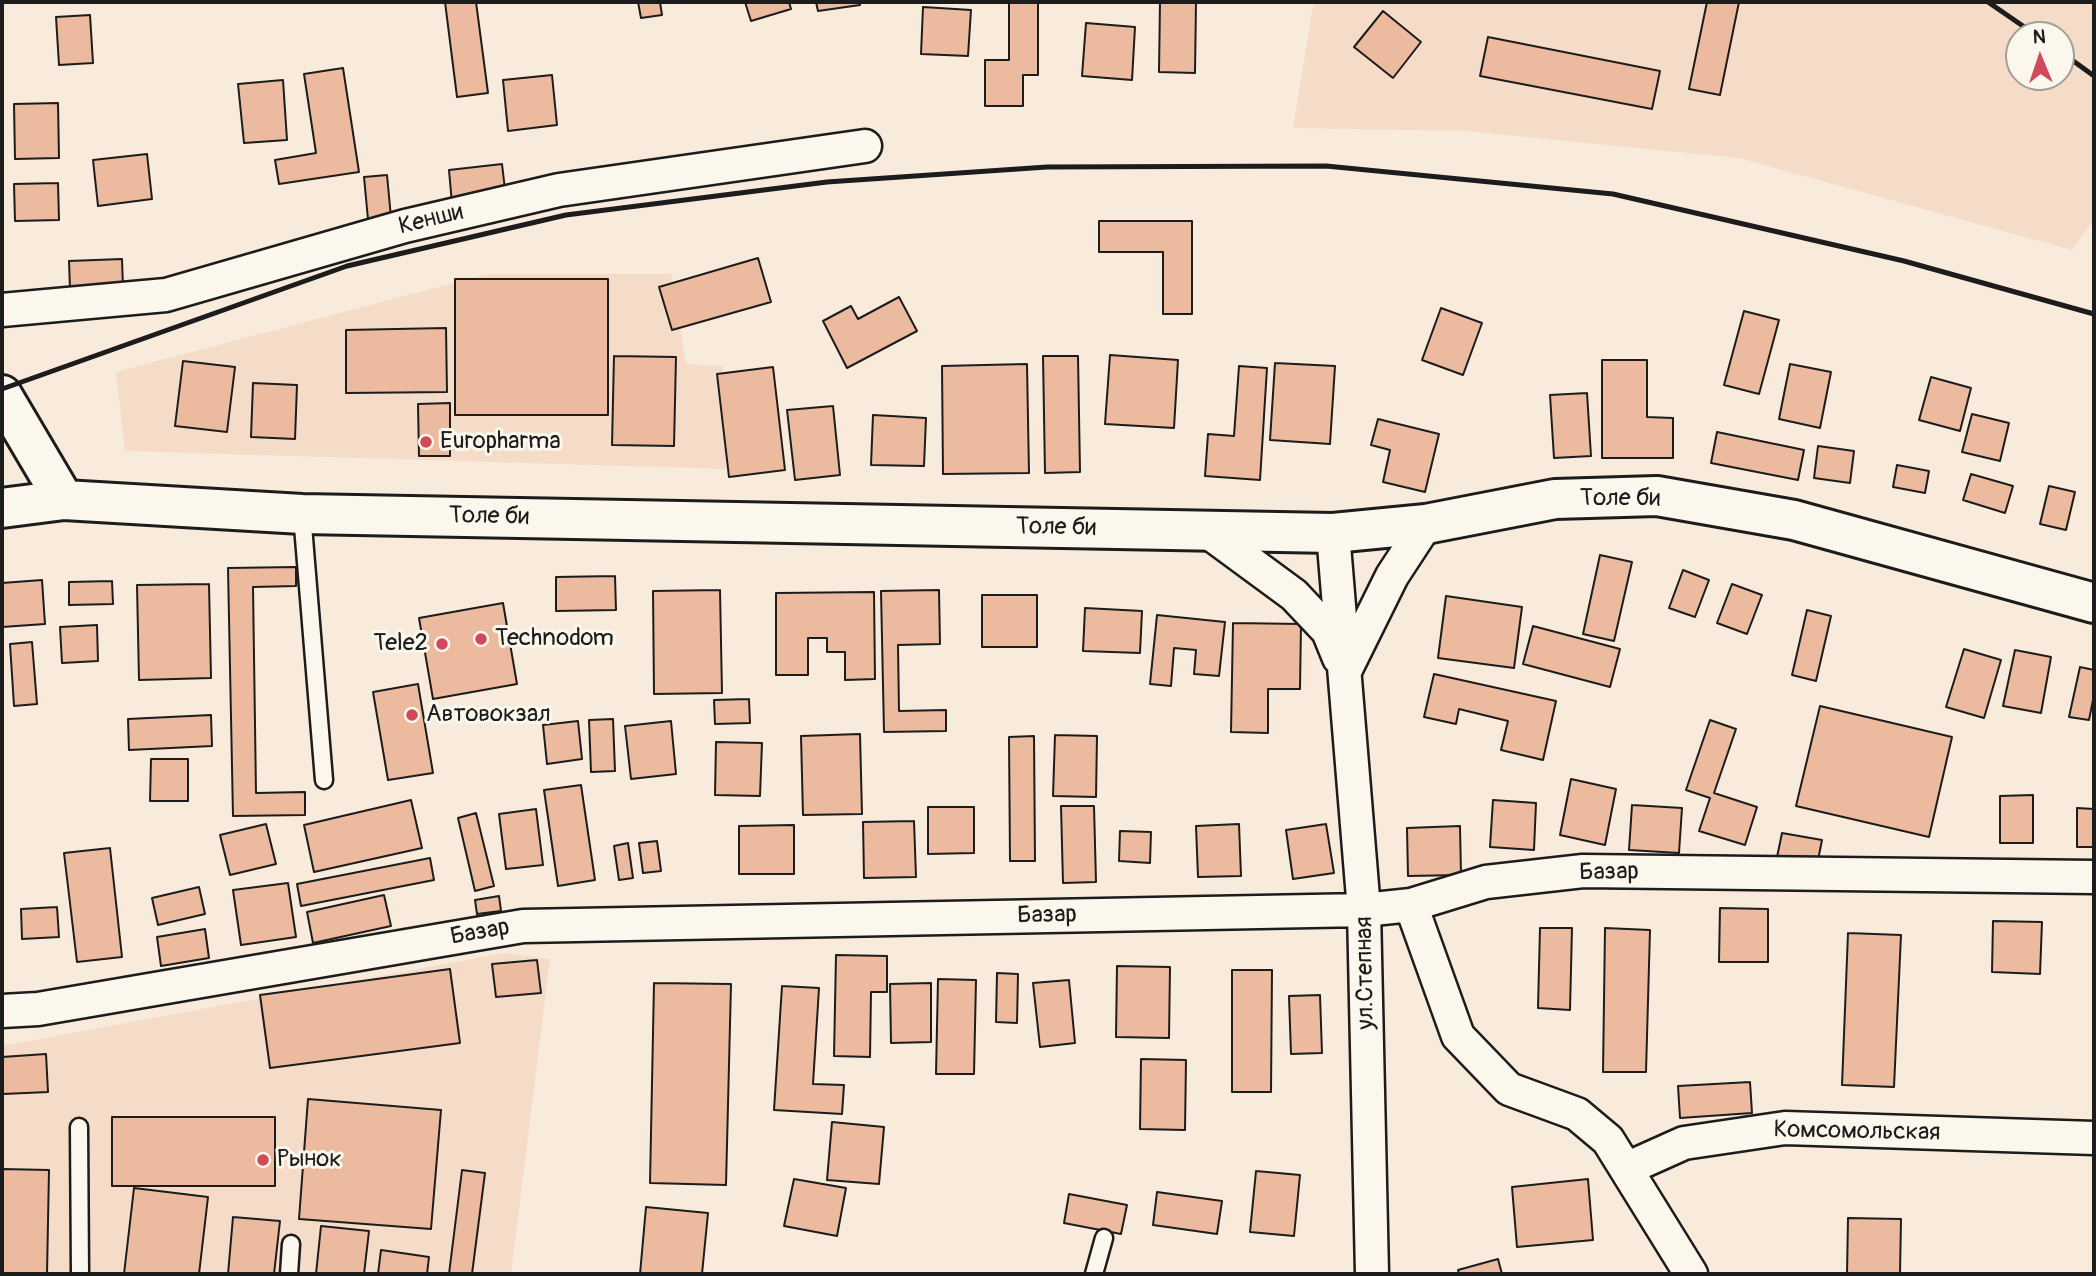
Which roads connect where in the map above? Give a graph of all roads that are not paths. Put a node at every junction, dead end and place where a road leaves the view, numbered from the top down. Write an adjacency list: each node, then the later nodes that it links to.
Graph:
1 (865, 146): 2 (street, Кенши)
2 (2, 310)
3 (2, 395): 4 (main road)
4 (64, 500): 5 (main road, Толе би); 6 (main road, Толе би)
5 (2, 508)
6 (302, 514): 8 (main road, Толе би); 12 (lane)
7 (1426, 524): 9 (main road, Толе би); 10 (main road, Толе би); 11 (street)
8 (1207, 531): 9 (main road, Толе би); 11 (street)
9 (1333, 533): 11 (street, ул.Степная)
10 (2094, 603)
11 (1344, 672): 15 (street, ул.Степная)
12 (324, 780)
13 (2094, 877): 14 (street, Базар)
14 (1411, 905): 15 (street, Базар); 19 (street)
15 (1364, 910): 16 (street, Базар); 25 (street, ул.Степная)
16 (2, 1011)
17 (79, 1127): 22 (lane)
18 (2094, 1138): 19 (street, Комсомольская)
19 (1626, 1169): 26 (street)
20 (1104, 1238): 24 (lane)
21 (292, 1244): 23 (lane)
22 (80, 1274)
23 (289, 1274)
24 (1094, 1274)
25 (1372, 1274)
26 (1691, 1274)

